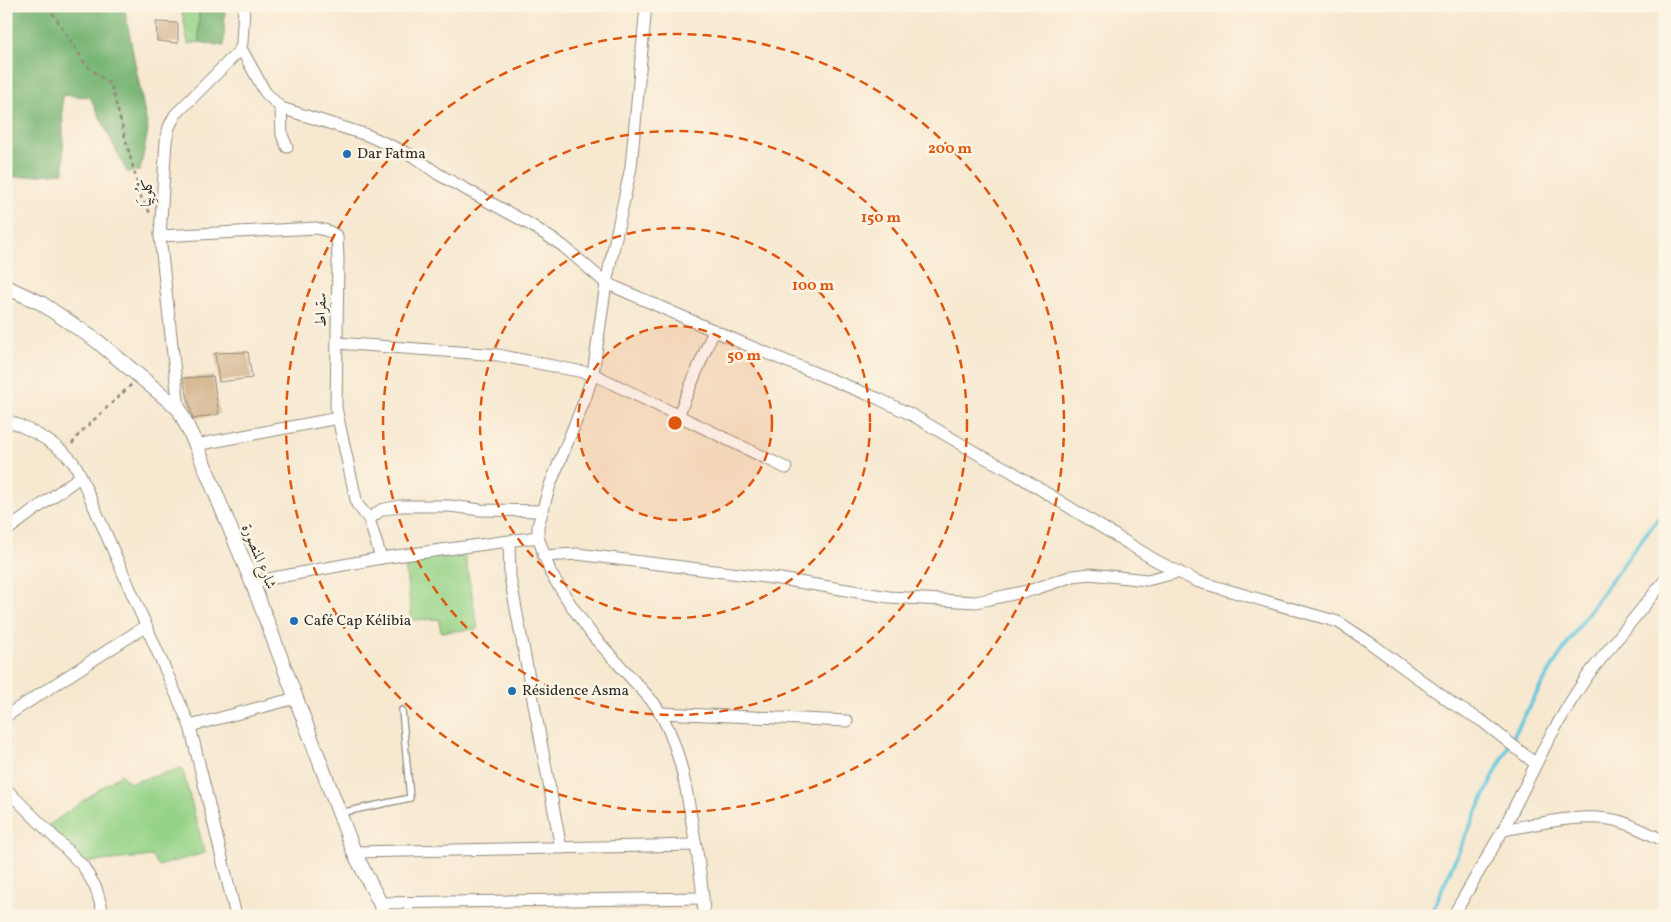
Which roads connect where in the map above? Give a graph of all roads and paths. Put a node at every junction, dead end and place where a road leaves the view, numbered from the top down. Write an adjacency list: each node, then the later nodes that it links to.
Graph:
1 (48, 6): 7 (path)
2 (244, 6): 4 (street)
3 (646, 6): 9 (street)
4 (240, 50): 5 (street); 7 (street, كْلُوبِيَا)
5 (280, 108): 6 (street); 9 (street)
6 (287, 147)
7 (161, 221): 8 (street, كْلُوبِيَا)
8 (160, 236): 12 (street, سقراط); 15 (street, كْلُوبِيَا)
9 (606, 284): 11 (street); 13 (street)
10 (6, 287): 14 (street, شارع المنصورة)
11 (714, 330): 16 (street); 30 (street)
12 (337, 343): 13 (street); 17 (street, سقراط)
13 (593, 374): 16 (street); 23 (street)
14 (140, 377): 15 (street, شارع المنصورة); 20 (path)
15 (179, 409): 19 (street, شارع المنصورة)
16 (678, 416): 21 (street)
17 (338, 418): 19 (street); 24 (street, سقراط)
18 (6, 420): 20 (street)
19 (196, 445): 32 (street, شارع المنصورة)
20 (65, 453): 22 (street)
21 (786, 468)
22 (81, 476): 25 (street); 33 (street)
23 (542, 511): 24 (street); 26 (street)
24 (369, 519): 29 (street, سقراط)
25 (6, 531)
26 (538, 537): 27 (street); 28 (street)
27 (509, 542): 29 (street); 46 (street)
28 (543, 556): 30 (street); 36 (street)
29 (381, 558): 32 (street)
30 (1179, 572): 40 (street)
31 (1665, 580): 40 (street)
32 (252, 582): 34 (street, شارع المنصورة)
33 (146, 626): 37 (street); 39 (street)
34 (296, 698): 39 (street); 42 (street, شارع المنصورة)
35 (402, 710): 42 (lane)
36 (661, 713): 38 (street); 45 (street)
37 (6, 716)
38 (846, 721)
39 (190, 726): 51 (street)
40 (1536, 764): 43 (street)
41 (6, 789): 50 (street)
42 (340, 813): 47 (street, شارع المنصورة)
43 (1503, 830): 44 (street); 53 (street)
44 (1665, 841)
45 (696, 845): 46 (street); 48 (street)
46 (561, 848): 47 (street)
47 (354, 852): 49 (street, شارع المنصورة)
48 (704, 898): 49 (street); 52 (street)
49 (382, 909)
50 (104, 916)
51 (236, 916)
52 (704, 916)
53 (1453, 916)

